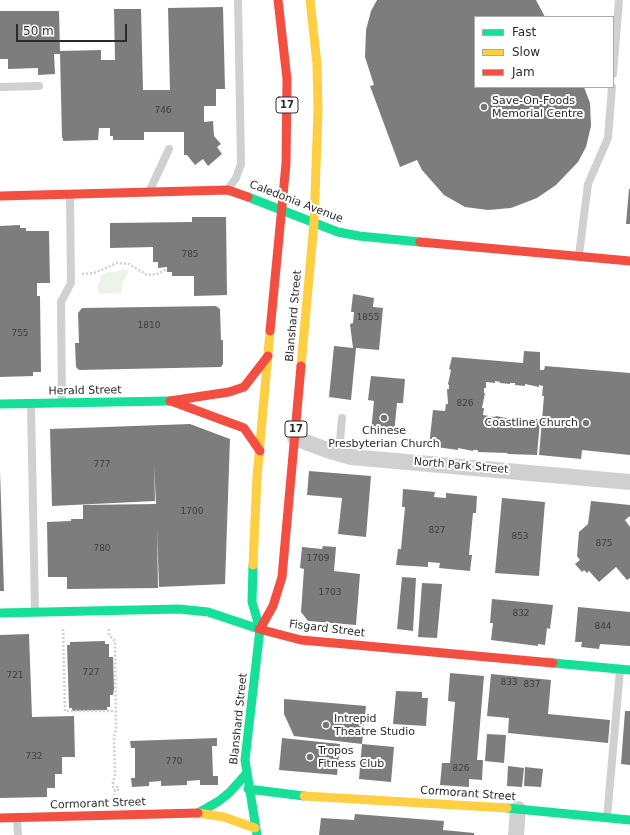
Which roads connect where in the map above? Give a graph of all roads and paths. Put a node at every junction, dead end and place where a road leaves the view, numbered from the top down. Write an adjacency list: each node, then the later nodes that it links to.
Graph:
1 (238, 0): 10 (lane)
2 (278, 0): 14 (street, Blanshard Street / 17)
3 (310, 0): 15 (street, Blanshard Street / 17)
4 (619, 0): 5 (lane)
5 (614, 62)
6 (39, 86): 7 (lane)
7 (0, 87)
8 (612, 88): 16 (lane)
9 (169, 149): 11 (lane)
10 (228, 190): 11 (street, Caledonia Avenue); 14 (street, Caledonia Avenue)
11 (149, 192): 12 (street, Caledonia Avenue)
12 (70, 194): 13 (street, Caledonia Avenue); 19 (lane)
13 (0, 196)
14 (282, 211): 15 (street, Caledonia Avenue); 20 (street, Blanshard Street / 17)
15 (314, 223): 16 (street, Caledonia Avenue); 26 (street, Blanshard Street / 17)
16 (579, 255): 17 (street, Caledonia Avenue)
17 (630, 261)
18 (167, 269): 19 (path)
19 (71, 274): 22 (lane)
20 (268, 356): 21 (street); 27 (street, Blanshard Street / 17)
21 (170, 401): 22 (street, Herald Street); 27 (street)
22 (62, 403): 24 (street, Herald Street)
23 (0, 404): 24 (street, Herald Street)
24 (31, 404): 32 (lane)
25 (342, 418): 28 (lane)
26 (295, 438): 28 (street, North Park Street); 34 (street, Blanshard Street / 17)
27 (260, 452): 34 (street, Blanshard Street / 17)
28 (339, 453): 29 (street, North Park Street)
29 (630, 482)
30 (108, 610): 31 (street, Fisgard Street); 34 (street, Fisgard Street); 37 (path)
31 (62, 611): 32 (street, Fisgard Street); 37 (path)
32 (35, 612): 33 (street, Fisgard Street)
33 (0, 613)
34 (260, 629): 35 (street, Fisgard Street); 38 (street, Blanshard Street / 17)
35 (620, 669): 36 (street, Fisgard Street); 47 (lane)
36 (630, 670)
37 (114, 711): 40 (path)
38 (246, 774): 39 (street, Blanshard Street / 17); 44 (street)
39 (248, 789): 41 (street, Cormorant Street); 49 (street, Blanshard Street / 17)
40 (114, 795)
41 (304, 796): 42 (street); 43 (street, Cormorant Street)
42 (287, 803)
43 (518, 809): 47 (street, Cormorant Street); 51 (street)
44 (198, 812): 46 (street, Cormorant Street); 49 (street)
45 (0, 818): 46 (street, Cormorant Street)
46 (17, 818): 50 (lane)
47 (607, 818): 48 (street, Cormorant Street)
48 (630, 820)
49 (256, 831)
50 (18, 835)
51 (516, 835)

